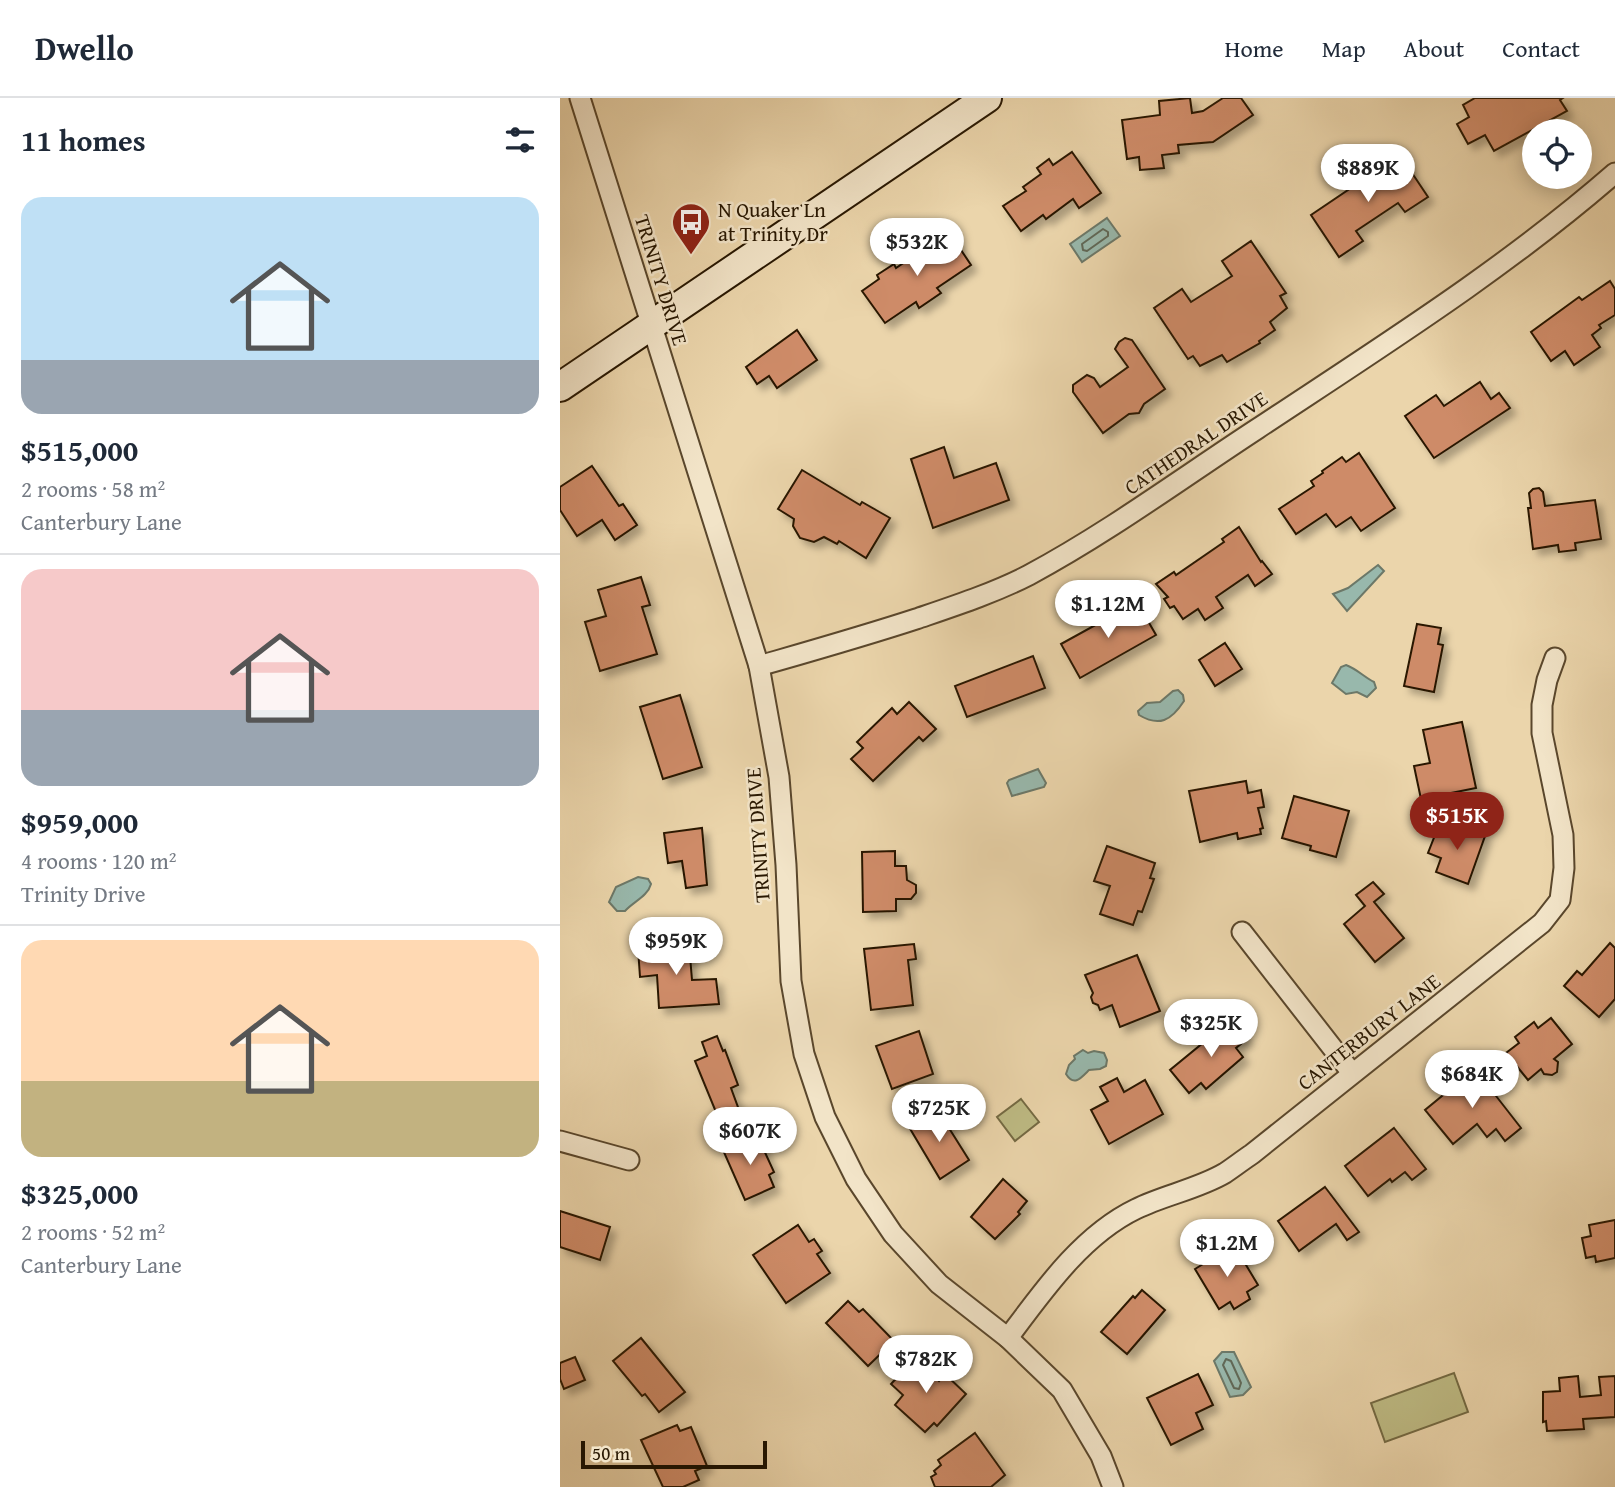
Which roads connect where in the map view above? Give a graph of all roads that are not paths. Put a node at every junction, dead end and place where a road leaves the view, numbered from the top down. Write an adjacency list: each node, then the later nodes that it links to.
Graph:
1 (580, 98): 4 (street, TRINITY DRIVE)
2 (987, 98): 4 (main road)
3 (1615, 173): 7 (street, CATHEDRAL DRIVE)
4 (651, 326): 5 (main road); 7 (street, TRINITY DRIVE)
5 (560, 387)
6 (1555, 658): 9 (street, CANTERBURY LANE)
7 (758, 666): 12 (street, TRINITY DRIVE)
8 (1242, 932): 9 (street)
9 (1352, 1073): 12 (street, CANTERBURY LANE)
10 (560, 1141): 11 (street)
11 (629, 1160)
12 (1008, 1338): 13 (street, TRINITY DRIVE)
13 (1113, 1487)

